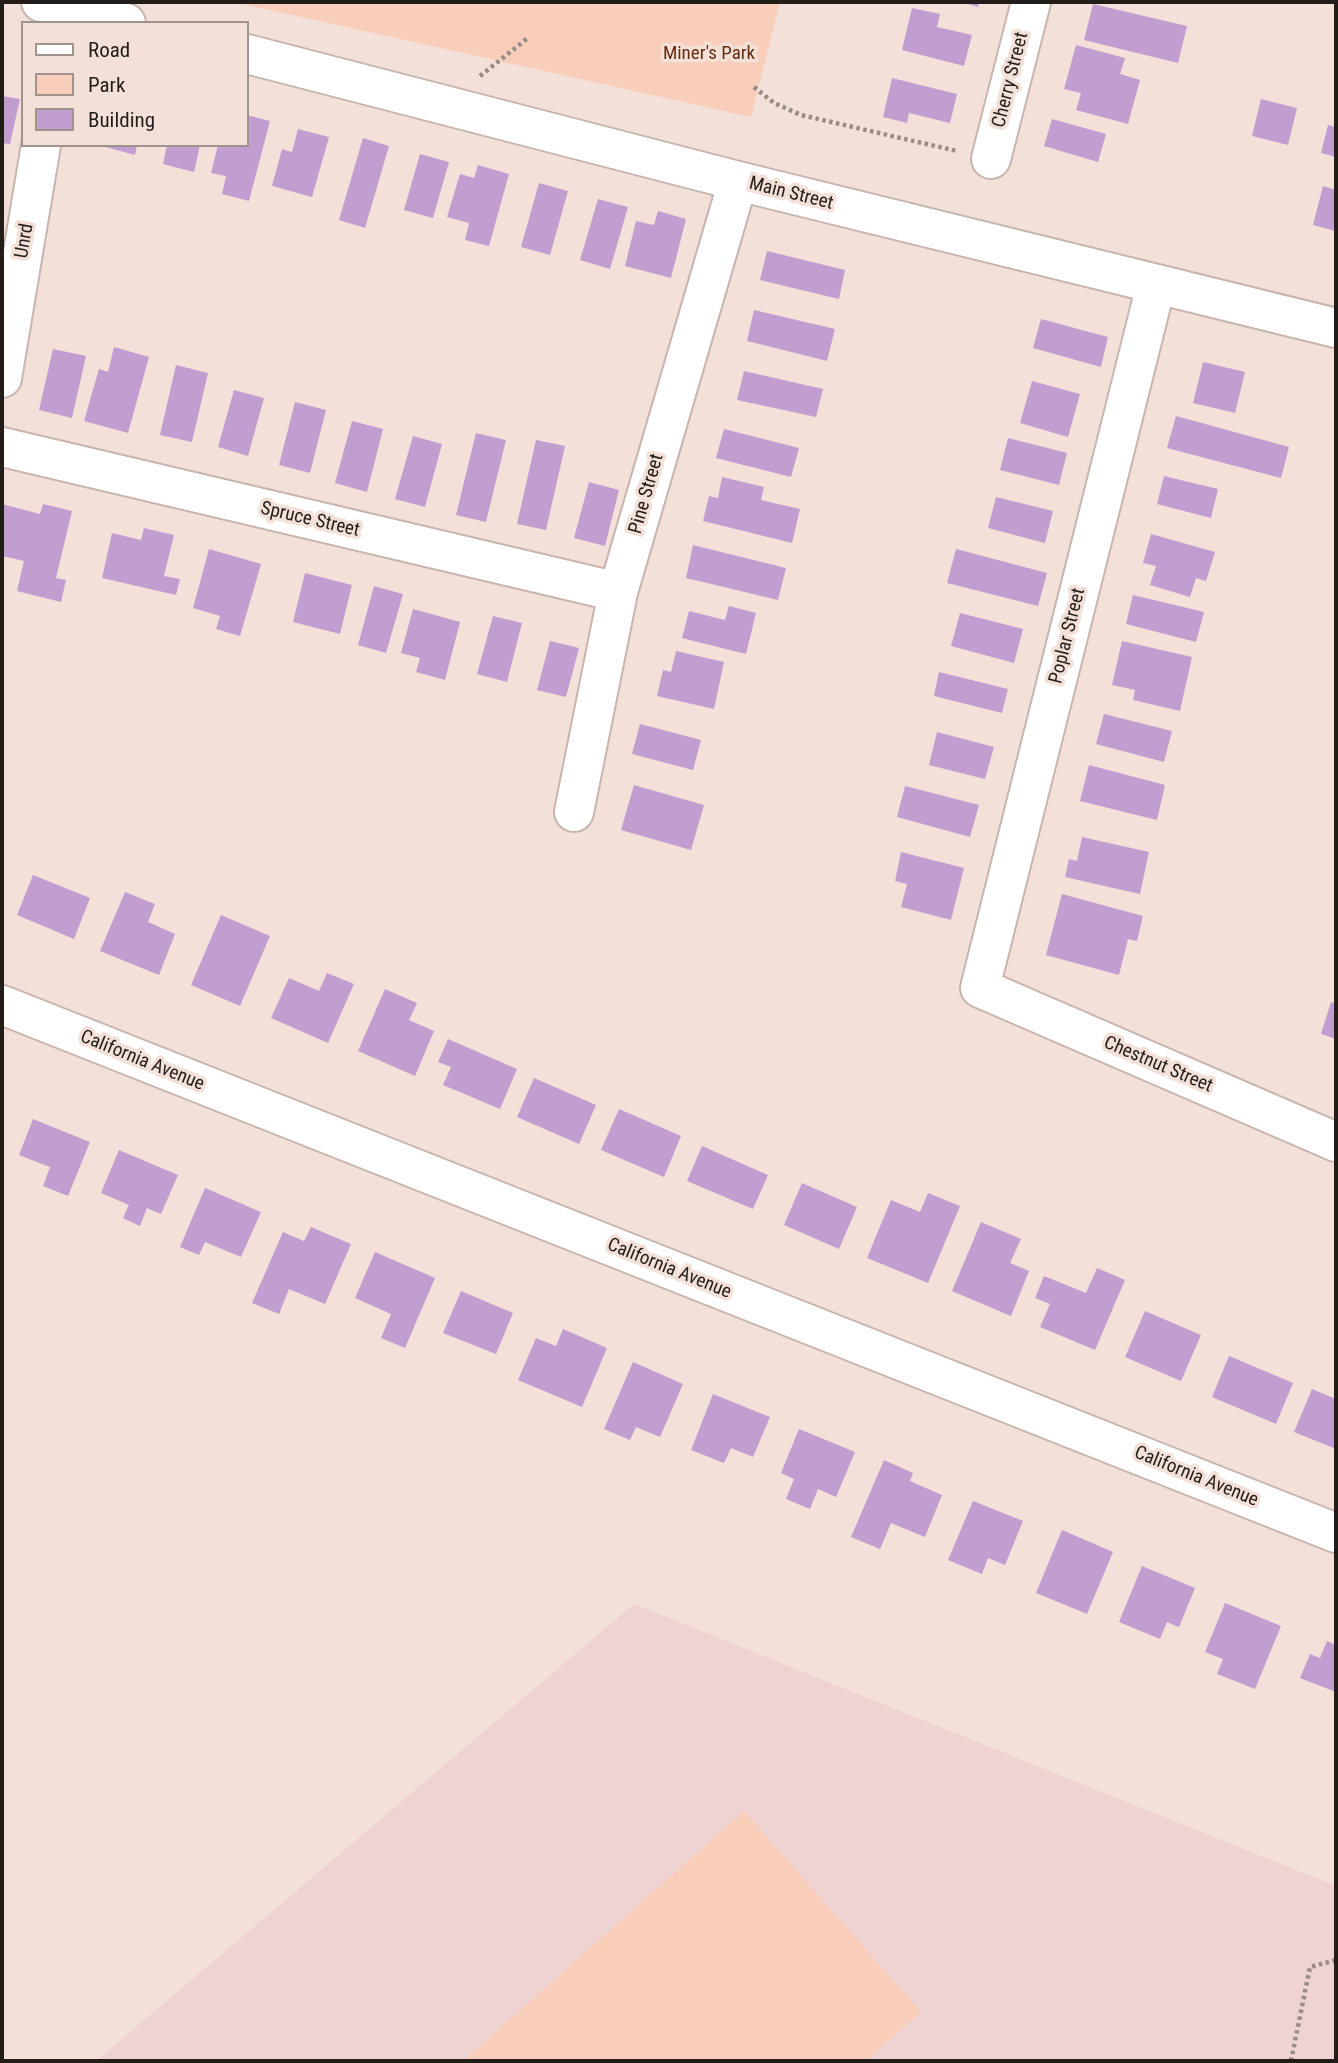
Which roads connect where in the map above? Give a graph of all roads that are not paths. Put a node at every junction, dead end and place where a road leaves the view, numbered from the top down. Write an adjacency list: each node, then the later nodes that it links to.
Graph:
1 (1031, 2): 6 (street, Cherry Street)
2 (56, 10): 3 (street)
3 (116, 21)
4 (248, 54): 7 (street, Main Street)
5 (41, 147): 10 (street, Unrd)
6 (991, 159)
7 (738, 181): 8 (street, Main Street); 12 (street, Pine Street)
8 (1156, 285): 9 (street, Main Street); 14 (street, Poplar Street)
9 (1336, 328)
10 (2, 378)
11 (2, 447): 12 (street, Spruce Street)
12 (618, 592): 13 (street, Pine Street)
13 (574, 812)
14 (980, 988): 16 (street, Chestnut Street)
15 (2, 1005): 17 (street, California Avenue)
16 (1336, 1142)
17 (1336, 1533)

